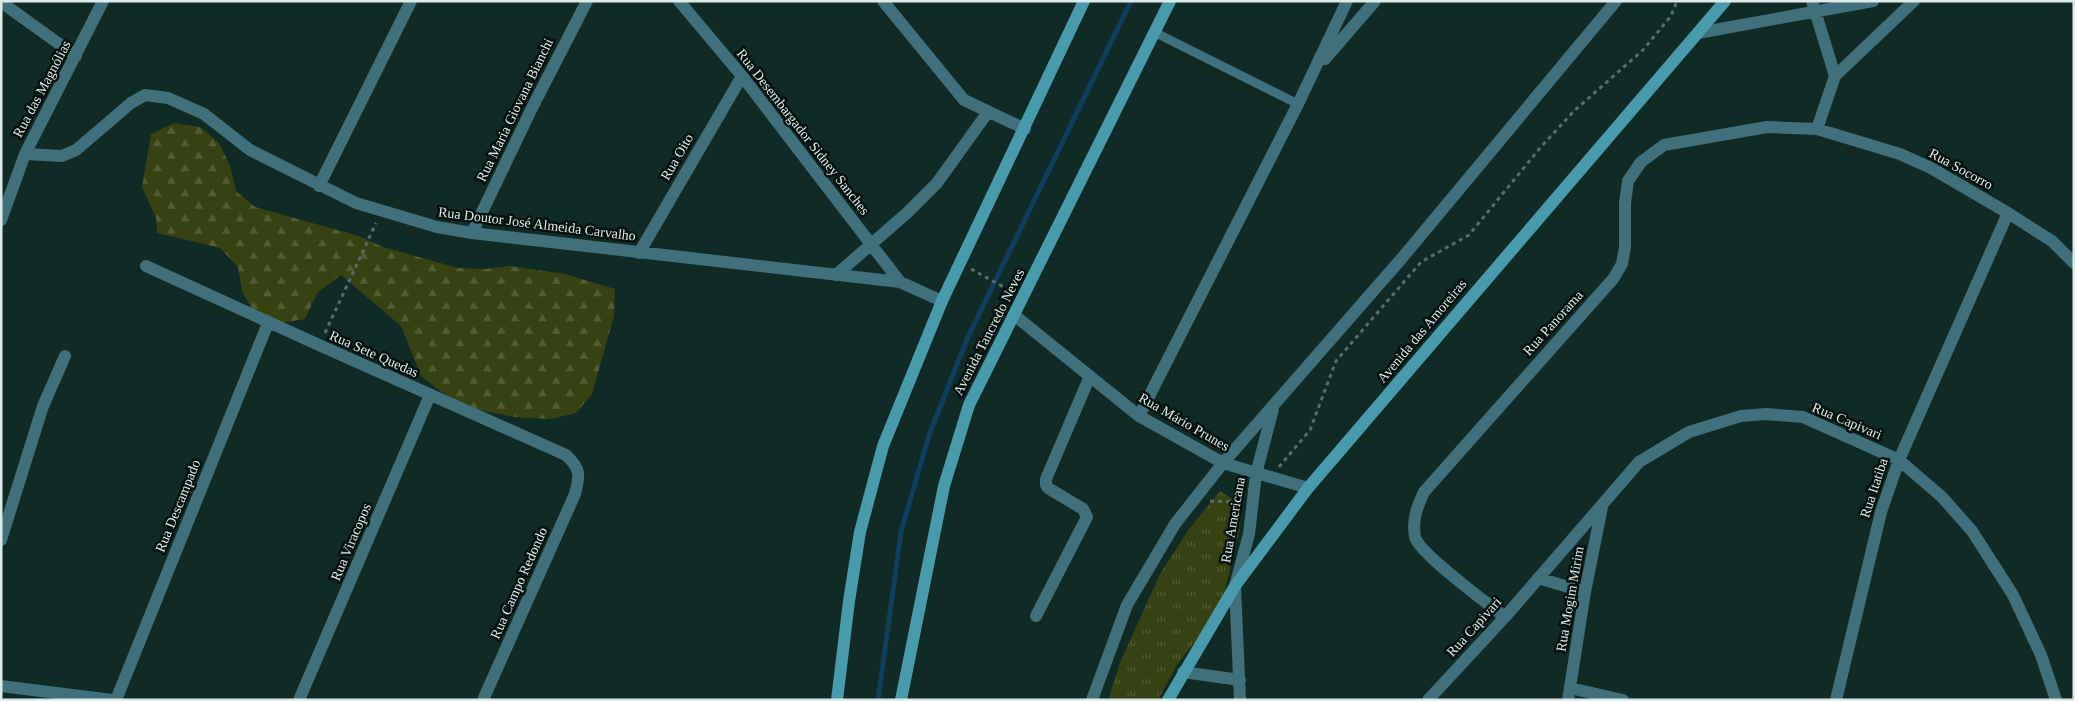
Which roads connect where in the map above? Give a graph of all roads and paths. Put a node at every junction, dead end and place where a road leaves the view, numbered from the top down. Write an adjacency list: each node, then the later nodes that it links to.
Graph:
1 (104, 1): 19 (street, Rua das Magnólias)
2 (411, 1): 28 (street)
3 (587, 1): 31 (street, Rua Maria Giovana Bianchi)
4 (679, 1): 21 (street, Rua Desembargador Sidney Sanches)
5 (883, 1): 24 (street)
6 (1084, 1): 25 (main road)
7 (1170, 1): 17 (main road, Avenida Tancredo Neves)
8 (1347, 1): 20 (street)
9 (1375, 1): 20 (street)
10 (1616, 1): 48 (street)
11 (1677, 1): 54 (path)
12 (1725, 1): 18 (main road, Avenida das Amoreiras)
13 (1873, 1): 16 (street)
14 (1914, 1): 22 (street)
15 (1, 2): 19 (street)
16 (1814, 7): 18 (street); 22 (street)
17 (1154, 32): 23 (lane); 42 (main road, Avenida Tancredo Neves)
18 (1698, 33): 55 (main road, Avenida das Amoreiras)
19 (76, 56): 27 (street, Rua das Magnólias)
20 (1315, 70): 23 (street)
21 (742, 76): 33 (street, Rua Desembargador Sidney Sanches); 34 (street, Rua Oito)
22 (1835, 76): 26 (street)
23 (1298, 104): 49 (street)
24 (988, 112): 25 (street); 33 (street)
25 (1025, 128): 41 (main road)
26 (1817, 129): 29 (street, Rua Socorro); 64 (street, Rua Panorama)
27 (25, 154): 28 (street, Rua Doutor José Almeida Carvalho); 30 (street, Rua das Magnólias)
28 (319, 186): 31 (street, Rua Doutor José Almeida Carvalho)
29 (2008, 213): 35 (street, Rua Socorro); 50 (street, Rua Itatiba)
30 (1, 220)
31 (472, 233): 34 (street, Rua Doutor José Almeida Carvalho)
32 (369, 237): 44 (path)
33 (871, 245): 37 (street); 39 (street, Rua Desembargador Sidney Sanches)
34 (639, 253): 37 (street, Rua Doutor José Almeida Carvalho)
35 (2074, 263)
36 (146, 266): 43 (street, Rua Sete Quedas)
37 (836, 275): 39 (street, Rua Doutor José Almeida Carvalho)
38 (981, 276): 40 (path)
39 (900, 282): 41 (street, Rua Doutor José Almeida Carvalho)
40 (1011, 291)
41 (942, 301): 73 (main road)
42 (1014, 314): 46 (street, Rua Mário Prunes); 74 (main road, Avenida Tancredo Neves)
43 (268, 323): 47 (street, Rua Sete Quedas); 70 (street, Rua Descampado)
44 (328, 325)
45 (65, 356): 59 (street)
46 (1090, 376): 49 (street, Rua Mário Prunes); 63 (street)
47 (430, 395): 53 (street, Rua Sete Quedas); 71 (street, Rua Viracopos)
48 (1273, 407): 51 (street); 52 (street, Rua Americana)
49 (1139, 416): 51 (street, Rua Mário Prunes)
50 (1899, 460): 58 (street, Rua Capivari); 80 (street, Rua Itatiba); 81 (street, Rua Capivari)
51 (1223, 463): 52 (street, Rua Mário Prunes); 56 (street)
52 (1256, 474): 54 (street, Rua Mário Prunes); 57 (street, Rua Americana)
53 (579, 477): 72 (street, Rua Campo Redondo)
54 (1274, 478): 55 (street, Rua Mário Prunes)
55 (1308, 488): 61 (main road, Avenida das Amoreiras)
56 (1201, 491): 57 (path); 75 (street)
57 (1254, 503): 61 (street, Rua Americana)
58 (1603, 504): 60 (street, Rua Capivari); 62 (street, Rua Mogim Mirim)
59 (1, 540)
60 (1538, 578): 62 (street); 64 (street, Rua Capivari)
61 (1235, 586): 65 (main road, Avenida das Amoreiras); 66 (street, Rua Americana)
62 (1585, 592): 68 (street, Rua Mogim Mirim)
63 (1036, 616)
64 (1505, 617): 78 (street, Rua Capivari)
65 (1183, 672): 66 (street); 76 (main road, Avenida das Amoreiras)
66 (1240, 680): 77 (street, Rua Americana)
67 (1, 686): 69 (street)
68 (1569, 694): 79 (street)
69 (112, 700)
70 (116, 700)
71 (299, 700)
72 (482, 700)
73 (837, 700)
74 (901, 700)
75 (1092, 700)
76 (1168, 700)
77 (1240, 700)
78 (1428, 700)
79 (1623, 700)
80 (1836, 700)
81 (2056, 700)

